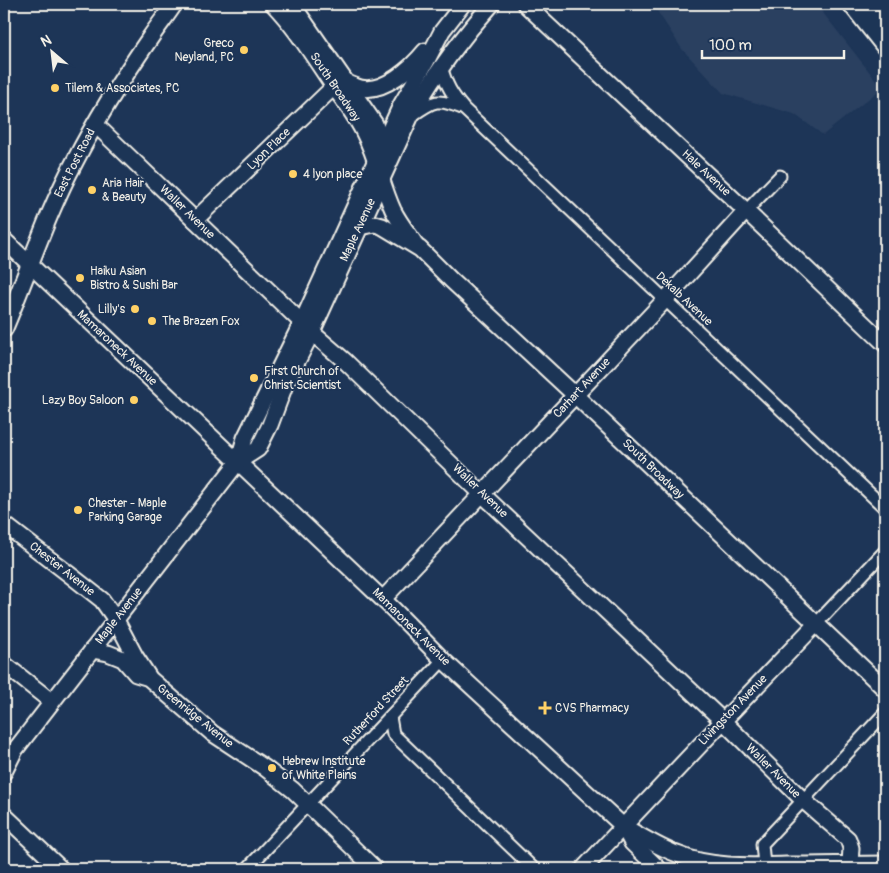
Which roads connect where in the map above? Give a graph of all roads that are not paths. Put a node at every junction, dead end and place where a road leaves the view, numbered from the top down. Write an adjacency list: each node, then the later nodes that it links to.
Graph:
1 (273, 4): 13 (street, South Broadway)
2 (292, 4): 13 (street, South Broadway)
3 (464, 4): 10 (street, Maple Avenue)
4 (492, 4): 12 (street, Maple Avenue)
5 (525, 4): 21 (street, Hale Avenue)
6 (851, 4): 11 (main road)
7 (869, 4): 9 (main road)
8 (174, 6): 16 (main road, East Post Road)
9 (885, 23)
10 (442, 31): 13 (street); 17 (street, Maple Avenue)
11 (885, 47)
12 (441, 66): 14 (street, Dekalb Avenue); 15 (street, Maple Avenue)
13 (341, 82): 17 (street, South Broadway); 18 (street, South Broadway); 22 (street, Lyon Place)
14 (464, 109): 15 (street, Dekalb Avenue); 27 (street, Dekalb Avenue)
15 (411, 116): 20 (street, Maple Avenue)
16 (95, 124): 22 (street, Waller Avenue); 26 (main road, East Post Road)
17 (382, 146): 18 (street, Maple Avenue); 20 (street, South Broadway)
18 (375, 161): 20 (street, South Broadway); 28 (street, Maple Avenue)
19 (780, 176): 21 (street, Carhart Avenue)
20 (382, 179): 23 (street, Maple Avenue); 25 (street, South Broadway)
21 (746, 211): 27 (street, Carhart Avenue); 30 (street, Hale Avenue)
22 (195, 220): 28 (street, Waller Avenue)
23 (359, 228): 25 (street, South Broadway); 28 (street, Maple Avenue)
24 (4, 240): 26 (street, Mamaroneck Avenue)
25 (420, 250): 31 (street, South Broadway)
26 (30, 265): 29 (main road, East Post Road); 32 (street, Mamaroneck Avenue)
27 (665, 300): 31 (street, Carhart Avenue); 34 (street, Dekalb Avenue)
28 (307, 327): 32 (street, Maple Avenue); 33 (street, Waller Avenue)
29 (4, 329)
30 (885, 344)
31 (575, 395): 33 (street, Carhart Avenue); 39 (street, South Broadway)
32 (238, 462): 37 (street, Mamaroneck Avenue); 38 (street, Maple Avenue)
33 (482, 494): 37 (street, Carhart Avenue); 49 (street, Waller Avenue)
34 (885, 508)
35 (4, 524): 38 (street, Chester Avenue)
36 (885, 551): 39 (street, Livingston Avenue)
37 (383, 599): 42 (street, Mamaroneck Avenue)
38 (116, 620): 40 (street, Maple Avenue); 41 (street); 44 (street, Greenridge Avenue)
39 (816, 624): 45 (street, South Broadway); 49 (street, Livingston Avenue)
40 (92, 650): 41 (street, Greenridge Avenue); 46 (street, Maple Avenue)
41 (123, 659): 44 (street, Greenridge Avenue)
42 (443, 660): 48 (street, Rutherford Street); 54 (street, Mamaroneck Avenue)
43 (4, 664): 46 (street)
44 (150, 679): 52 (street, Greenridge Avenue)
45 (885, 689)
46 (52, 702): 50 (street, Maple Avenue)
47 (885, 713): 51 (street)
48 (390, 717): 52 (street, Rutherford Street); 62 (street)
49 (722, 720): 51 (street, Waller Avenue); 54 (street, Livingston Avenue)
50 (4, 772)
51 (803, 800): 56 (street, Waller Avenue); 58 (street)
52 (308, 805): 60 (street, Rutherford Street); 61 (street, Greenridge Avenue)
53 (4, 815): 59 (street)
54 (623, 826): 55 (street, Mamaroneck Avenue); 63 (street, Livingston Avenue); 64 (street)
55 (670, 851): 58 (street, Mamaroneck Avenue); 65 (street)
56 (850, 864): 57 (street, Mamaroneck Avenue); 58 (street, Mamaroneck Avenue)
57 (885, 864)
58 (764, 866)
59 (61, 869)
60 (247, 869)
61 (375, 869)
62 (534, 869)
63 (582, 869)
64 (659, 869)
65 (682, 869)

